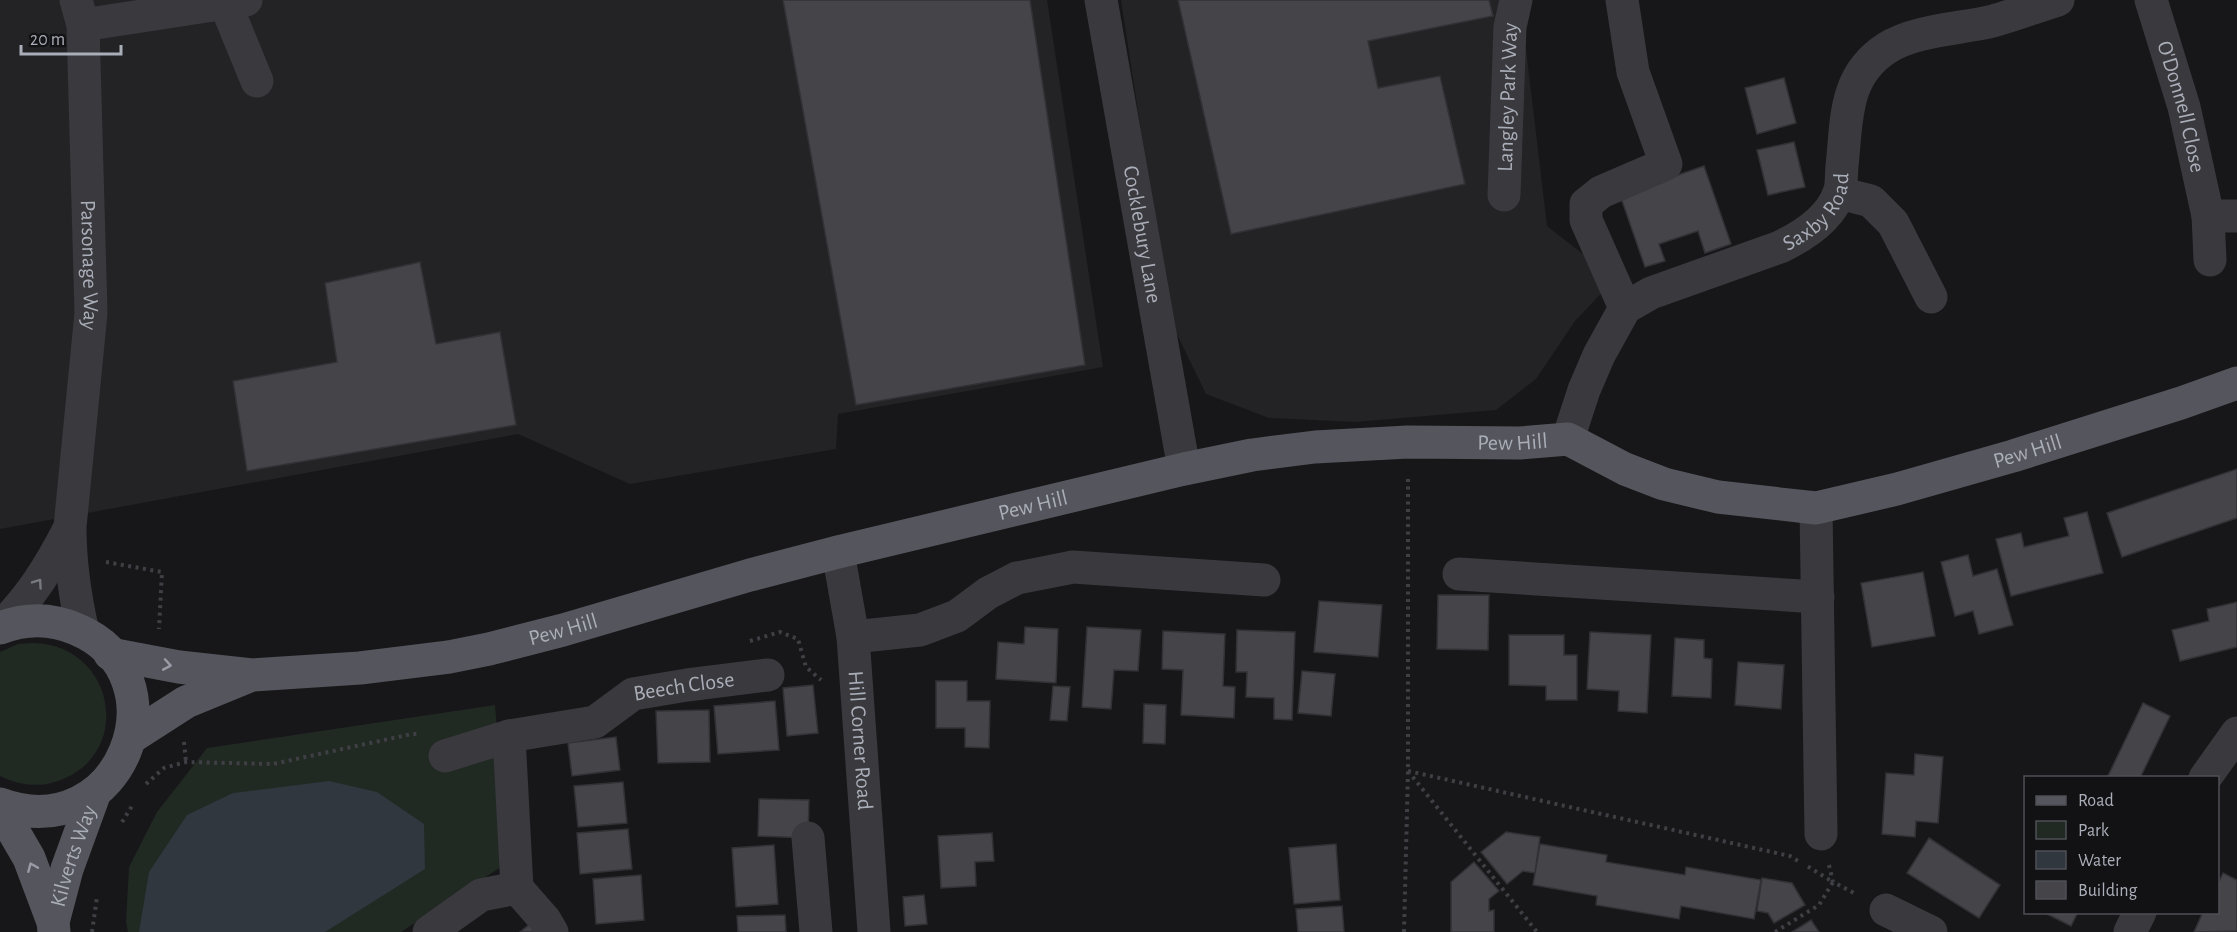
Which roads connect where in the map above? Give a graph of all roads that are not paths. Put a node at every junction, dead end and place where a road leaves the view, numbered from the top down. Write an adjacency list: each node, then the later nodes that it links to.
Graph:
1 (1101, 0): 17 (street, Cocklebury Lane)
2 (1516, 0): 10 (street, Langley Park Way)
3 (1622, 0): 14 (street)
4 (2058, 0): 9 (street, Saxby Road)
5 (2151, 0): 11 (street, O'Donnell Close)
6 (236, 2): 7 (street); 8 (street)
7 (79, 12): 19 (street, Parsonage Way)
8 (257, 81)
9 (1839, 193): 13 (street); 14 (street, Saxby Road)
10 (1504, 195)
11 (2222, 216): 12 (street, O'Donnell Close)
12 (2210, 260)
13 (1931, 297)
14 (1624, 308): 16 (street)
15 (2237, 383): 18 (main road, Pew Hill)
16 (1568, 439): 17 (main road, Pew Hill); 18 (main road, Pew Hill)
17 (1184, 469): 20 (main road, Pew Hill)
18 (1816, 508): 23 (street)
19 (70, 541): 24 (street, Parsonage Way, one-way to 19); 25 (street, Parsonage Way)
20 (838, 552): 26 (street, Hill Corner Road); 28 (main road, Pew Hill)
21 (1459, 574): 23 (street)
22 (1264, 580): 26 (street)
23 (1818, 597): 37 (street)
24 (0, 628): 25 (main road)
25 (83, 632): 27 (main road)
26 (853, 637): 46 (street, Hill Corner Road)
27 (110, 654): 28 (main road, Pew Hill, one-way to 28); 32 (main road)
28 (252, 675): 32 (main road, Pew Hill)
29 (768, 675): 31 (street, Beech Close)
30 (2237, 733): 34 (street)
31 (509, 736): 33 (street, Beech Close); 39 (street)
32 (130, 738): 35 (main road)
33 (445, 756)
34 (2206, 776)
35 (95, 792): 36 (main road); 42 (main road, Kilverts Way)
36 (0, 806): 42 (main road, Kilverts Way, one-way to 36)
37 (1821, 834)
38 (808, 838): 45 (street)
39 (517, 888): 43 (street); 44 (street)
40 (1886, 910): 47 (street)
41 (2139, 914): 48 (street)
42 (53, 927)
43 (429, 932)
44 (552, 932)
45 (816, 932)
46 (874, 932)
47 (1931, 932)
48 (2130, 932)

